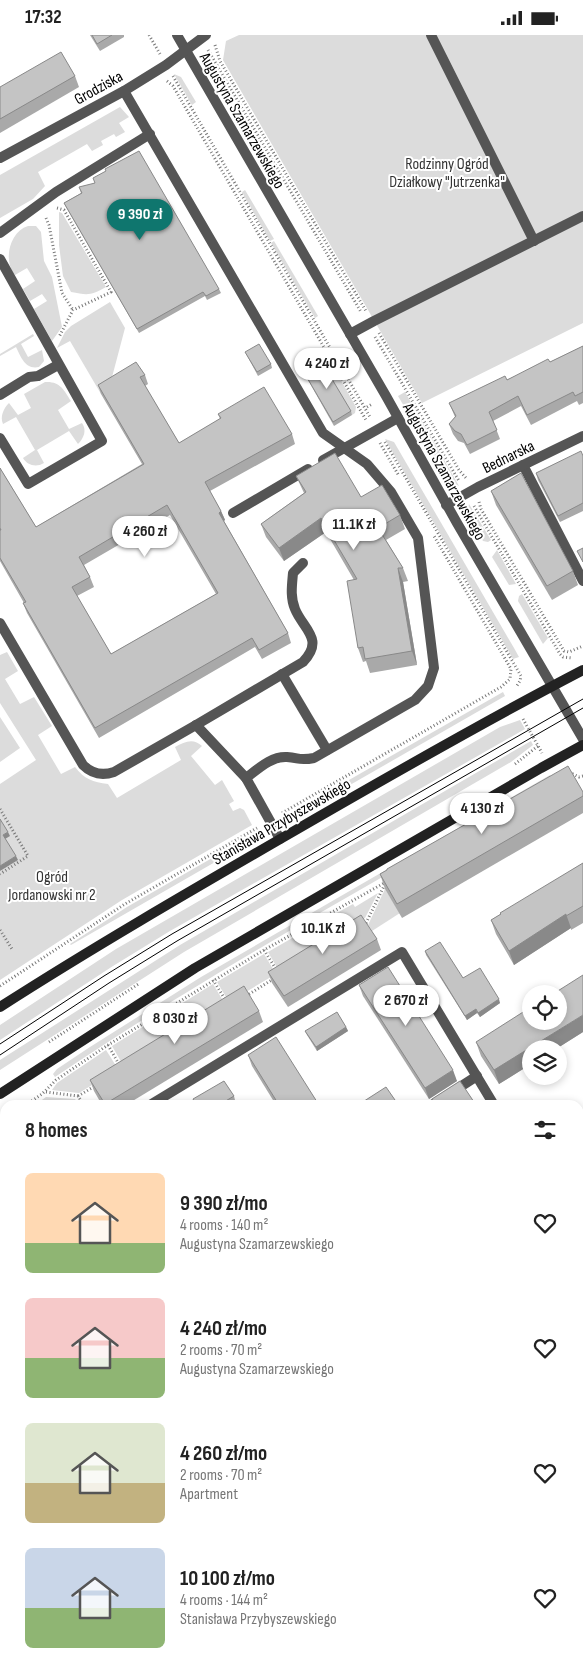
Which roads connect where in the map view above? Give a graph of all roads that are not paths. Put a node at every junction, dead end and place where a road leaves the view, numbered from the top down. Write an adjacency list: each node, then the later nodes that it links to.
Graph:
1 (177, 35): 4 (street, Augustyna Szamarzewskiego)
2 (206, 35): 4 (street, Grodziska)
3 (431, 35): 10 (street)
4 (186, 51): 5 (street, Grodziska); 12 (street, Augustyna Szamarzewskiego)
5 (124, 91): 6 (street); 7 (street, Grodziska)
6 (150, 133): 9 (street); 18 (street)
7 (0, 158)
8 (583, 216): 10 (street)
9 (0, 233)
10 (534, 241): 12 (street)
11 (0, 259): 13 (street)
12 (350, 334): 15 (street, Augustyna Szamarzewskiego)
13 (58, 365): 14 (street); 17 (street)
14 (0, 395)
15 (398, 418): 18 (street); 20 (street, Augustyna Szamarzewskiego)
16 (583, 436): 19 (street, Bednarska)
17 (0, 438)
18 (344, 447): 21 (street); 31 (street)
19 (523, 465): 20 (street, Bednarska); 23 (street)
20 (446, 505): 27 (street, Augustyna Szamarzewskiego)
21 (233, 513)
22 (303, 563): 26 (street)
23 (583, 581)
24 (0, 623): 28 (street)
25 (583, 670): 27 (main road, Stanisława Przybyszewskiego)
26 (282, 674): 28 (street); 31 (street)
27 (552, 686): 29 (street, Augustyna Szamarzewskiego); 33 (main road, Stanisława Przybyszewskiego)
28 (196, 725): 32 (street)
29 (583, 739)
30 (583, 745): 36 (main road)
31 (327, 750): 32 (street)
32 (246, 778): 33 (street)
33 (280, 839): 34 (main road, Stanisława Przybyszewskiego)
34 (0, 1007)
35 (476, 1076): 37 (street); 38 (street); 39 (street)
36 (0, 1094)
37 (158, 1100)
38 (440, 1100)
39 (491, 1100)

